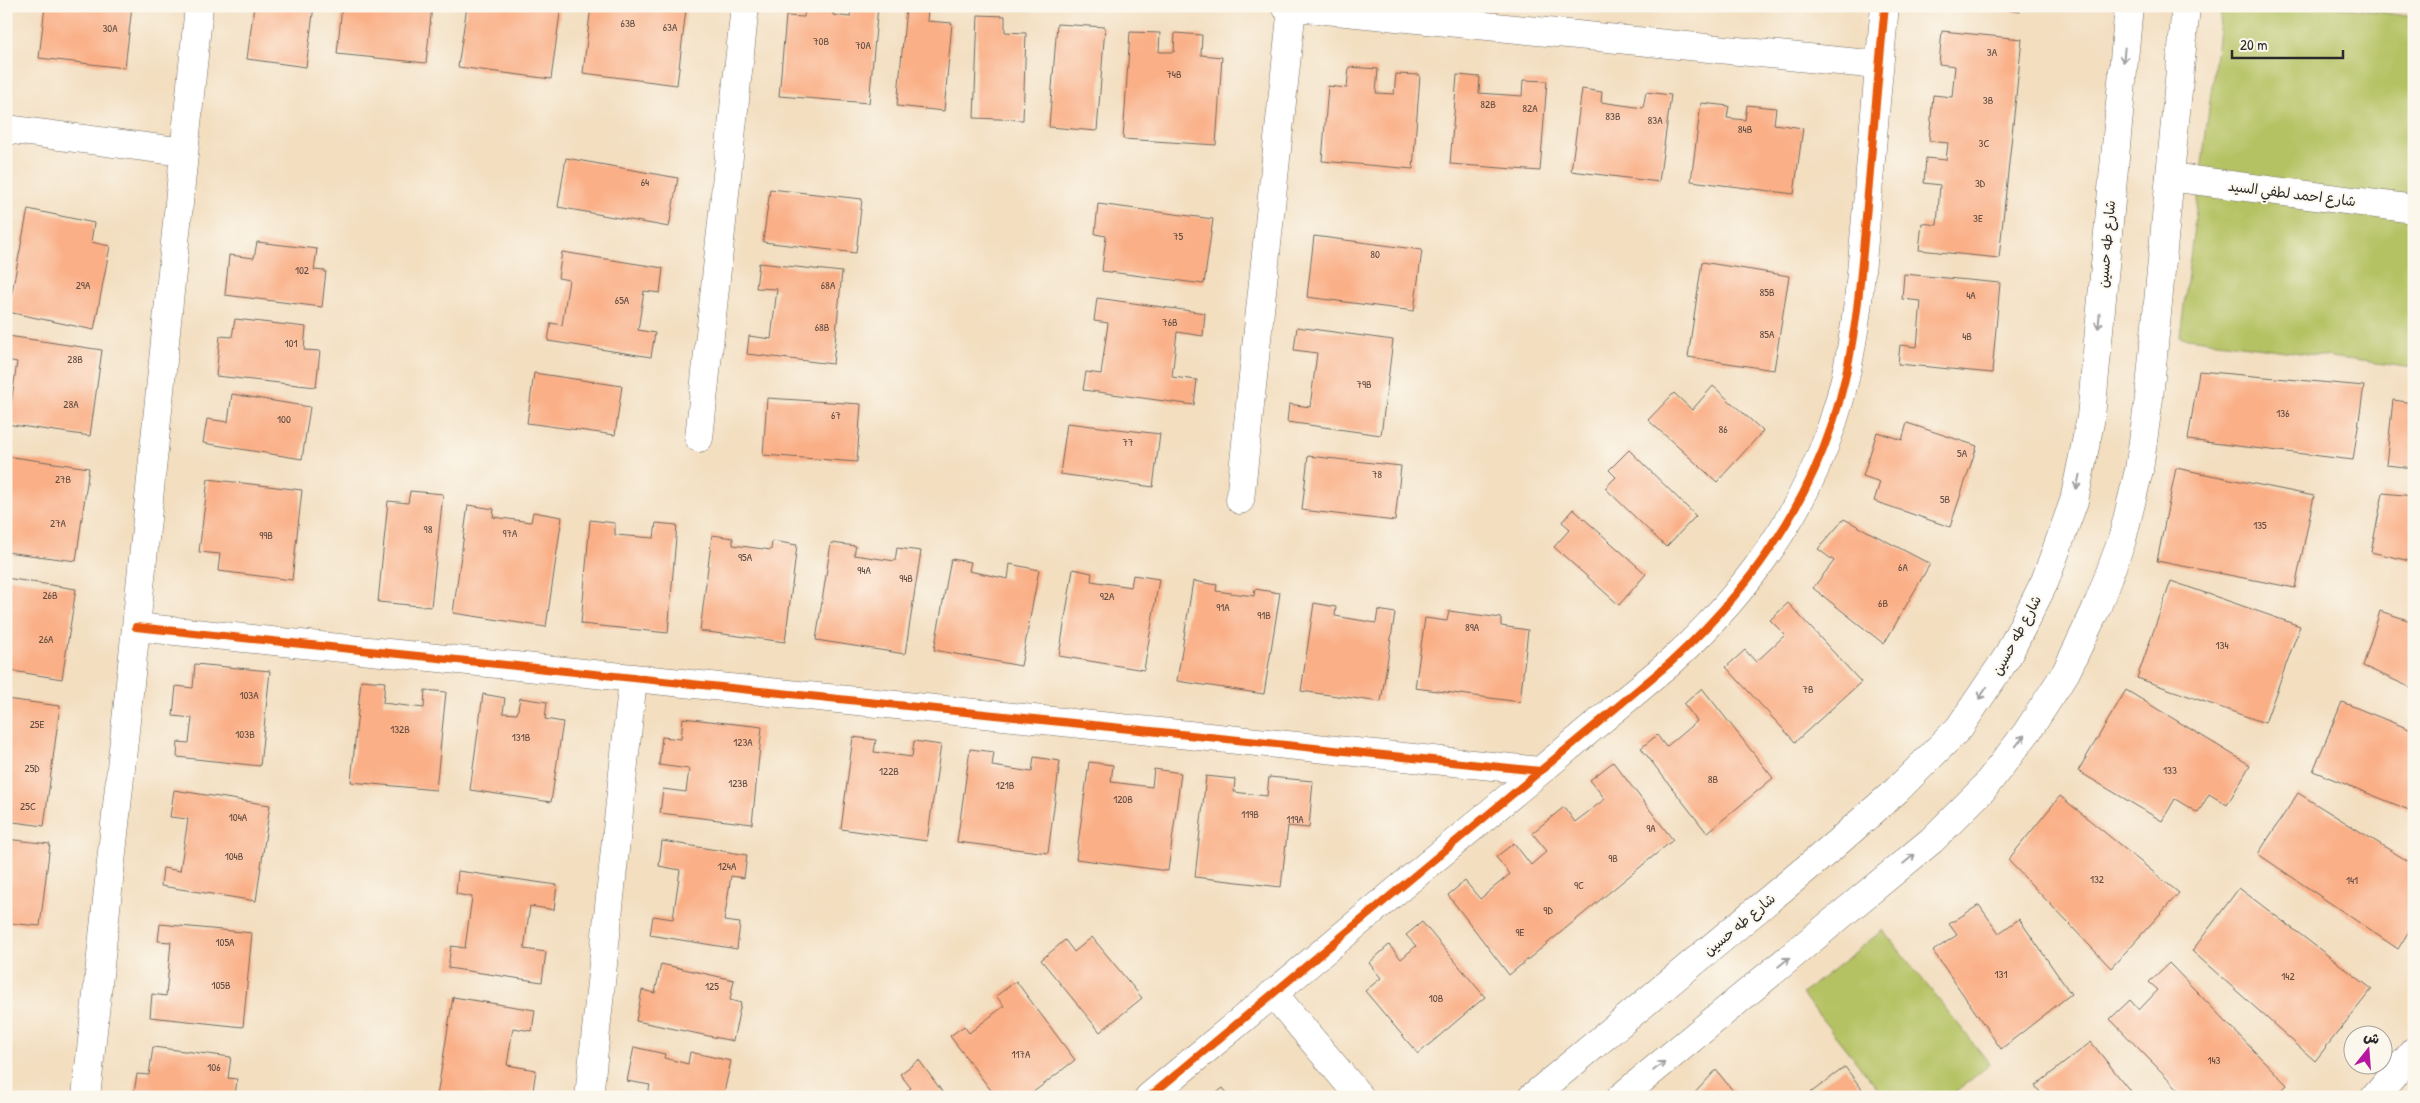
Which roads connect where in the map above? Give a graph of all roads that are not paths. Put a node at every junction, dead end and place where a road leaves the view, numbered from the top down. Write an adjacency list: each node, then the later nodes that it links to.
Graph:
1 (199, 6): 11 (street)
2 (745, 6): 14 (street)
3 (1285, 6): 7 (street)
4 (1885, 6): 8 (street)
5 (2128, 6): 25 (street, شارع طه حسين, one-way to 25)
6 (2186, 6): 12 (street)
7 (1292, 7): 8 (street); 15 (street)
8 (1879, 65): 18 (street)
9 (6, 129): 11 (street)
10 (6, 149): 11 (street)
11 (183, 160): 16 (street)
12 (2170, 177): 13 (street, شارع احمد لطفي السيد); 26 (street, one-way to 12)
13 (2414, 209)
14 (699, 438)
15 (1240, 500)
16 (136, 627): 17 (street); 21 (street)
17 (633, 678): 18 (street); 22 (street)
18 (1540, 771): 19 (street)
19 (1273, 993): 23 (street); 24 (street)
20 (2414, 1051): 27 (street)
21 (86, 1097)
22 (589, 1097)
23 (1149, 1097)
24 (1360, 1097)
25 (1532, 1097)
26 (1621, 1097)
27 (2375, 1097)

